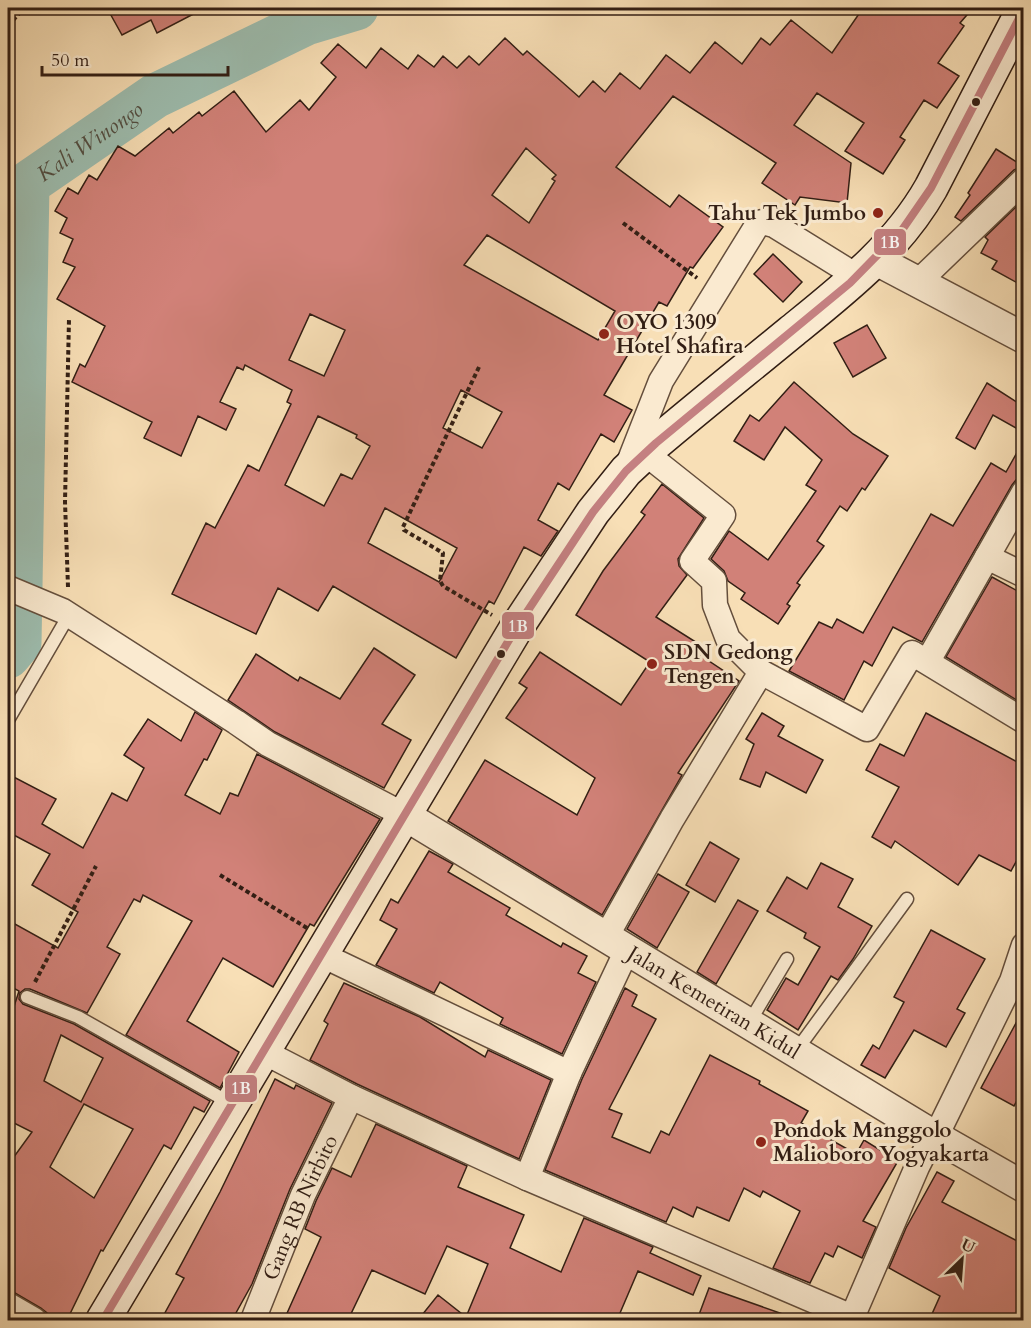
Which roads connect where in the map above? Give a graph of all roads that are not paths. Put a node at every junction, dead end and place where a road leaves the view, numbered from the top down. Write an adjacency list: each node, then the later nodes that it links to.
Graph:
1 (1023, 8): 3 (main road)
2 (1023, 180): 4 (street)
3 (867, 269): 4 (street); 6 (main road); 6 (street)
4 (917, 283): 5 (street)
5 (1023, 338)
6 (636, 462): 13 (street); 16 (main road)
7 (1023, 492): 8 (street)
8 (987, 557): 9 (street); 12 (street)
9 (1023, 575)
10 (8, 588): 11 (street)
11 (66, 613): 14 (lane); 16 (street)
12 (933, 652)
13 (761, 672): 15 (street); 19 (street)
14 (8, 720)
15 (1023, 721)
16 (406, 816): 18 (main road); 19 (street, Jalan Kemetiran Kidul)
17 (907, 899): 25 (lane)
18 (316, 943): 24 (main road); 26 (street)
19 (617, 944): 23 (street, Jalan Kemetiran Kidul); 26 (street)
20 (1023, 945): 29 (street)
21 (787, 959): 23 (lane)
22 (27, 997): 28 (lane)
23 (749, 1023): 25 (street, Jalan Kemetiran Kidul)
24 (264, 1052): 27 (street); 28 (main road)
25 (796, 1052): 29 (street, Jalan Kemetiran Kidul)
26 (569, 1073): 30 (street)
27 (351, 1097): 30 (street); 36 (street, Gang RB Nirbito)
28 (231, 1104): 35 (main road)
29 (934, 1135): 31 (street, Jalan Kemetiran Kidul); 33 (street)
30 (527, 1178): 33 (street)
31 (1023, 1187)
32 (8, 1305): 34 (street)
33 (852, 1319)
34 (34, 1320)
35 (103, 1320)
36 (252, 1320)

